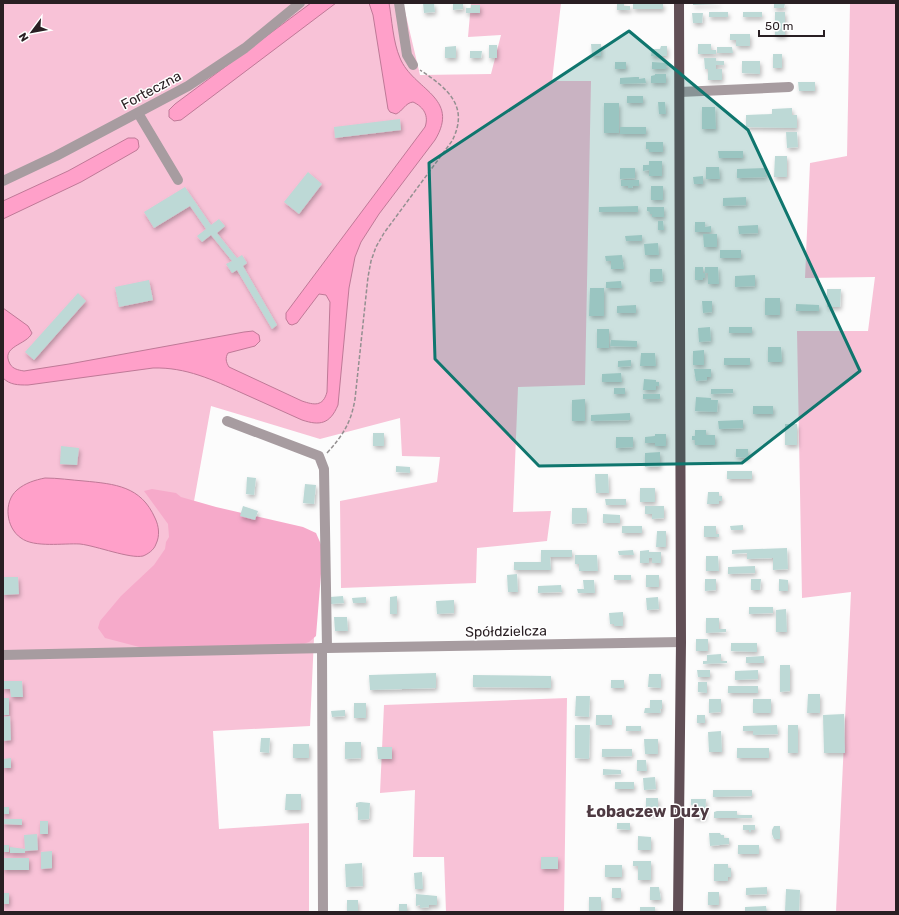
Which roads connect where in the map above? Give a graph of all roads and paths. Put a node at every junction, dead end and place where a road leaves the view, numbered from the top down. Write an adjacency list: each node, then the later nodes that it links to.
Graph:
1 (300, 3): 7 (street, Forteczna)
2 (399, 3): 4 (street)
3 (679, 3): 6 (main road)
4 (413, 65): 11 (path)
5 (790, 87): 6 (street)
6 (680, 92): 12 (main road)
7 (138, 113): 8 (street); 9 (street, Forteczna)
8 (178, 180)
9 (3, 181)
10 (227, 421): 11 (street)
11 (321, 461): 13 (street)
12 (681, 642): 13 (street, Spółdzielcza); 16 (main road)
13 (327, 648): 14 (street, Spółdzielcza); 15 (street)
14 (3, 655)
15 (323, 912)
16 (678, 912)

